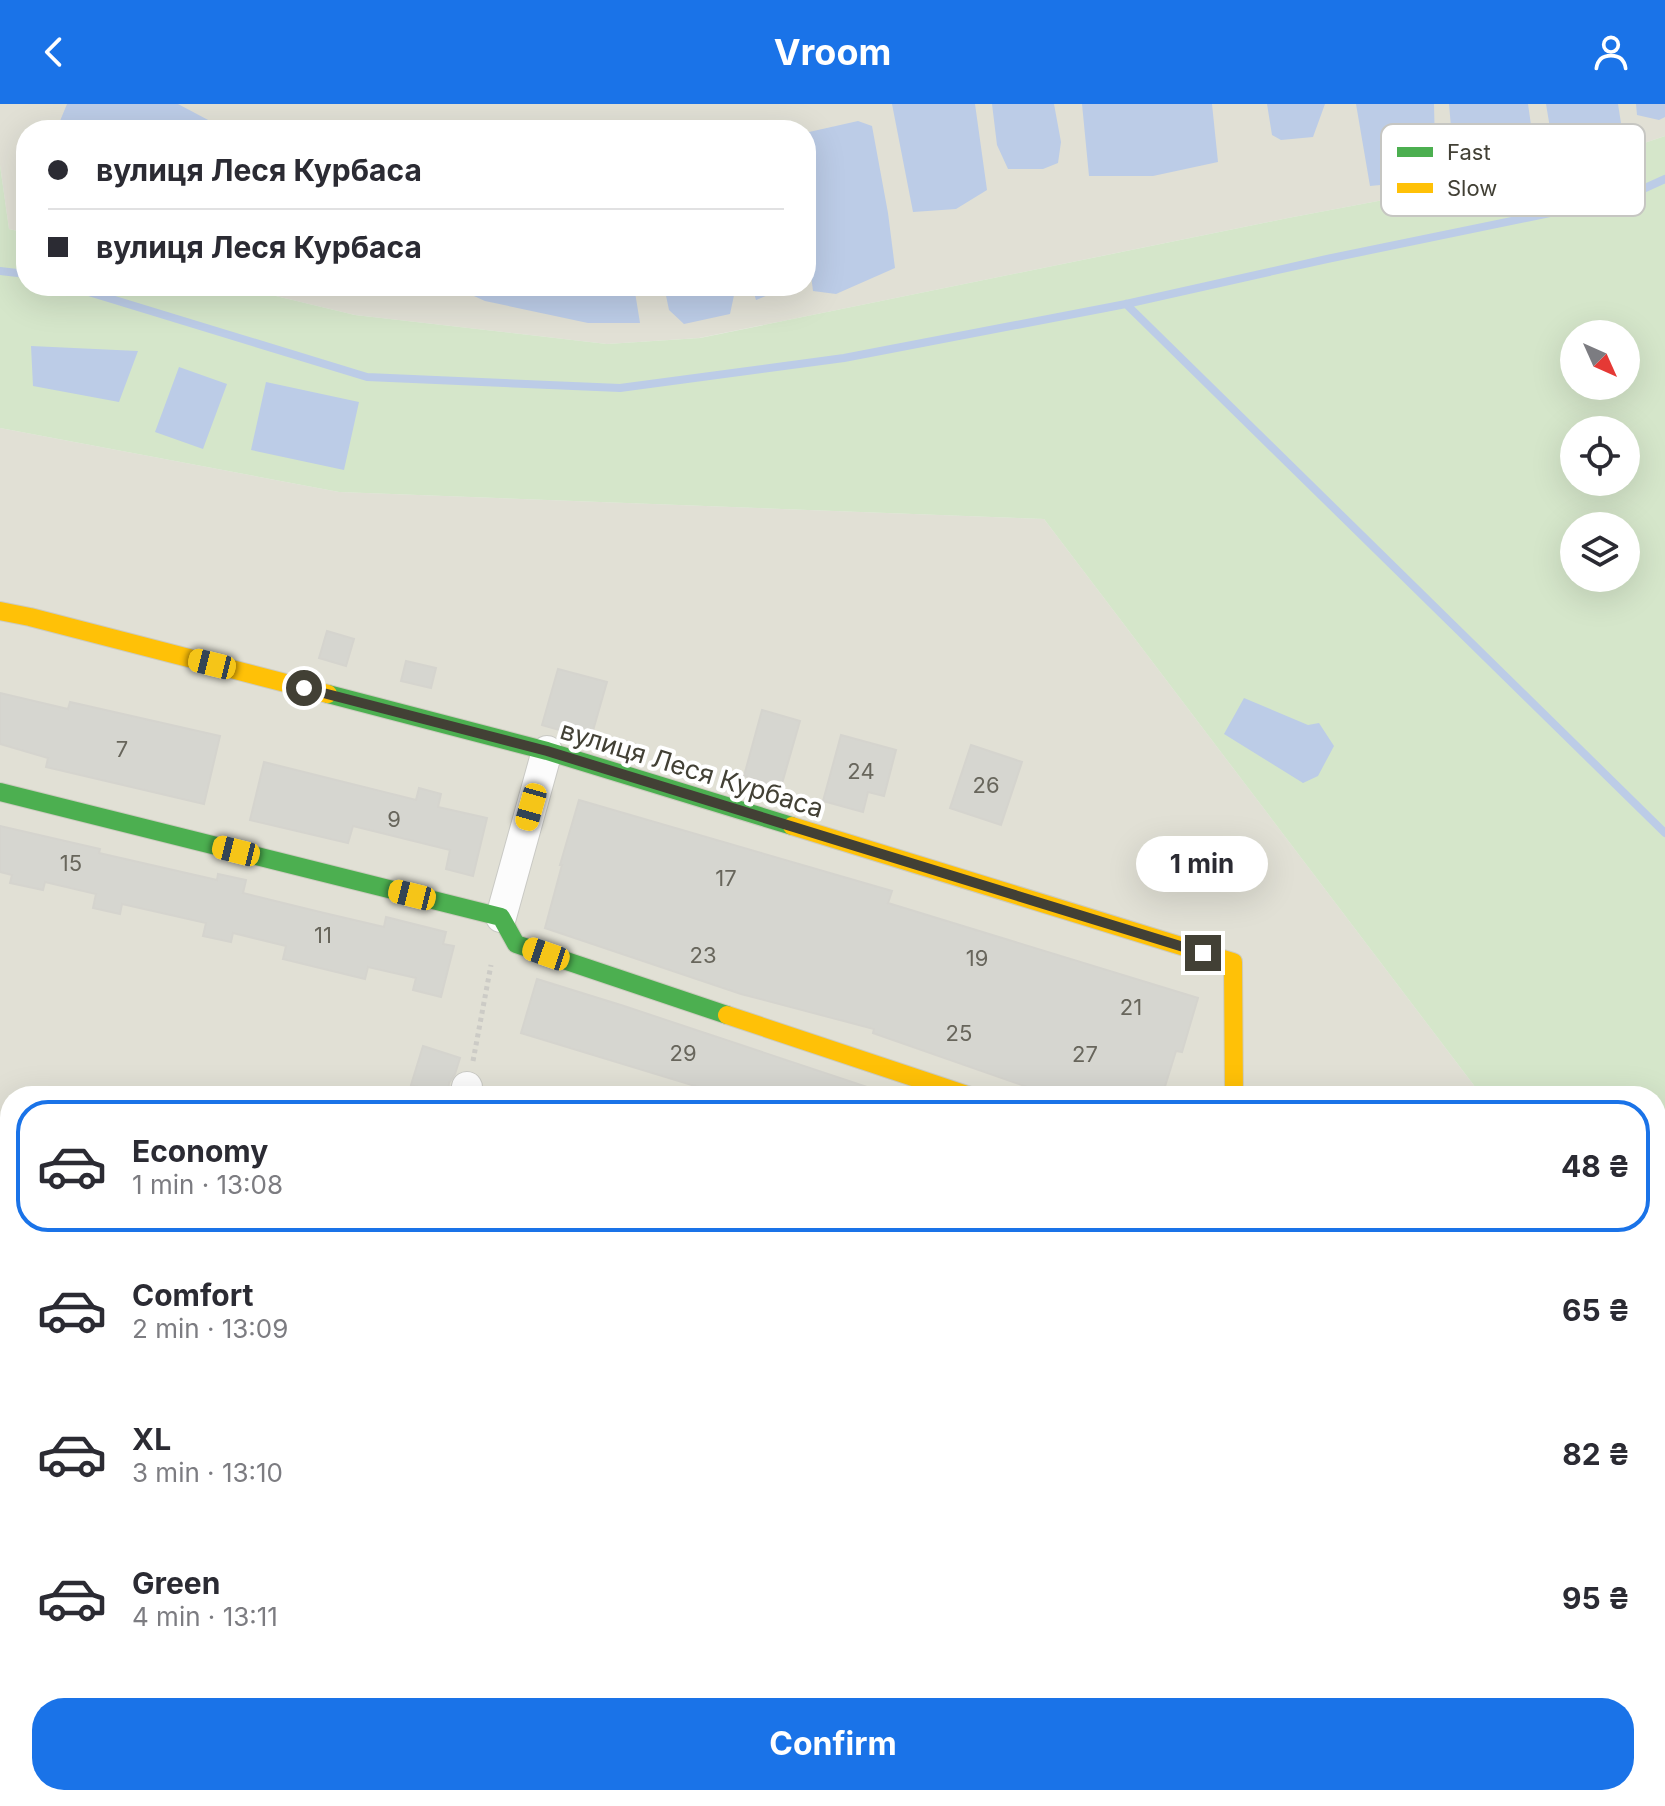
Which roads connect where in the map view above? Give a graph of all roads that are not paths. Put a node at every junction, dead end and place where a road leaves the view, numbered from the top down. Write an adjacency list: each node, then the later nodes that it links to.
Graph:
1 (0, 611): 2 (street, вулиця Леся Курбаса)
2 (547, 751): 4 (street); 6 (street, вулиця Леся Курбаса)
3 (0, 792): 4 (street)
4 (501, 917): 5 (street)
5 (940, 1086)
6 (1234, 1086)

